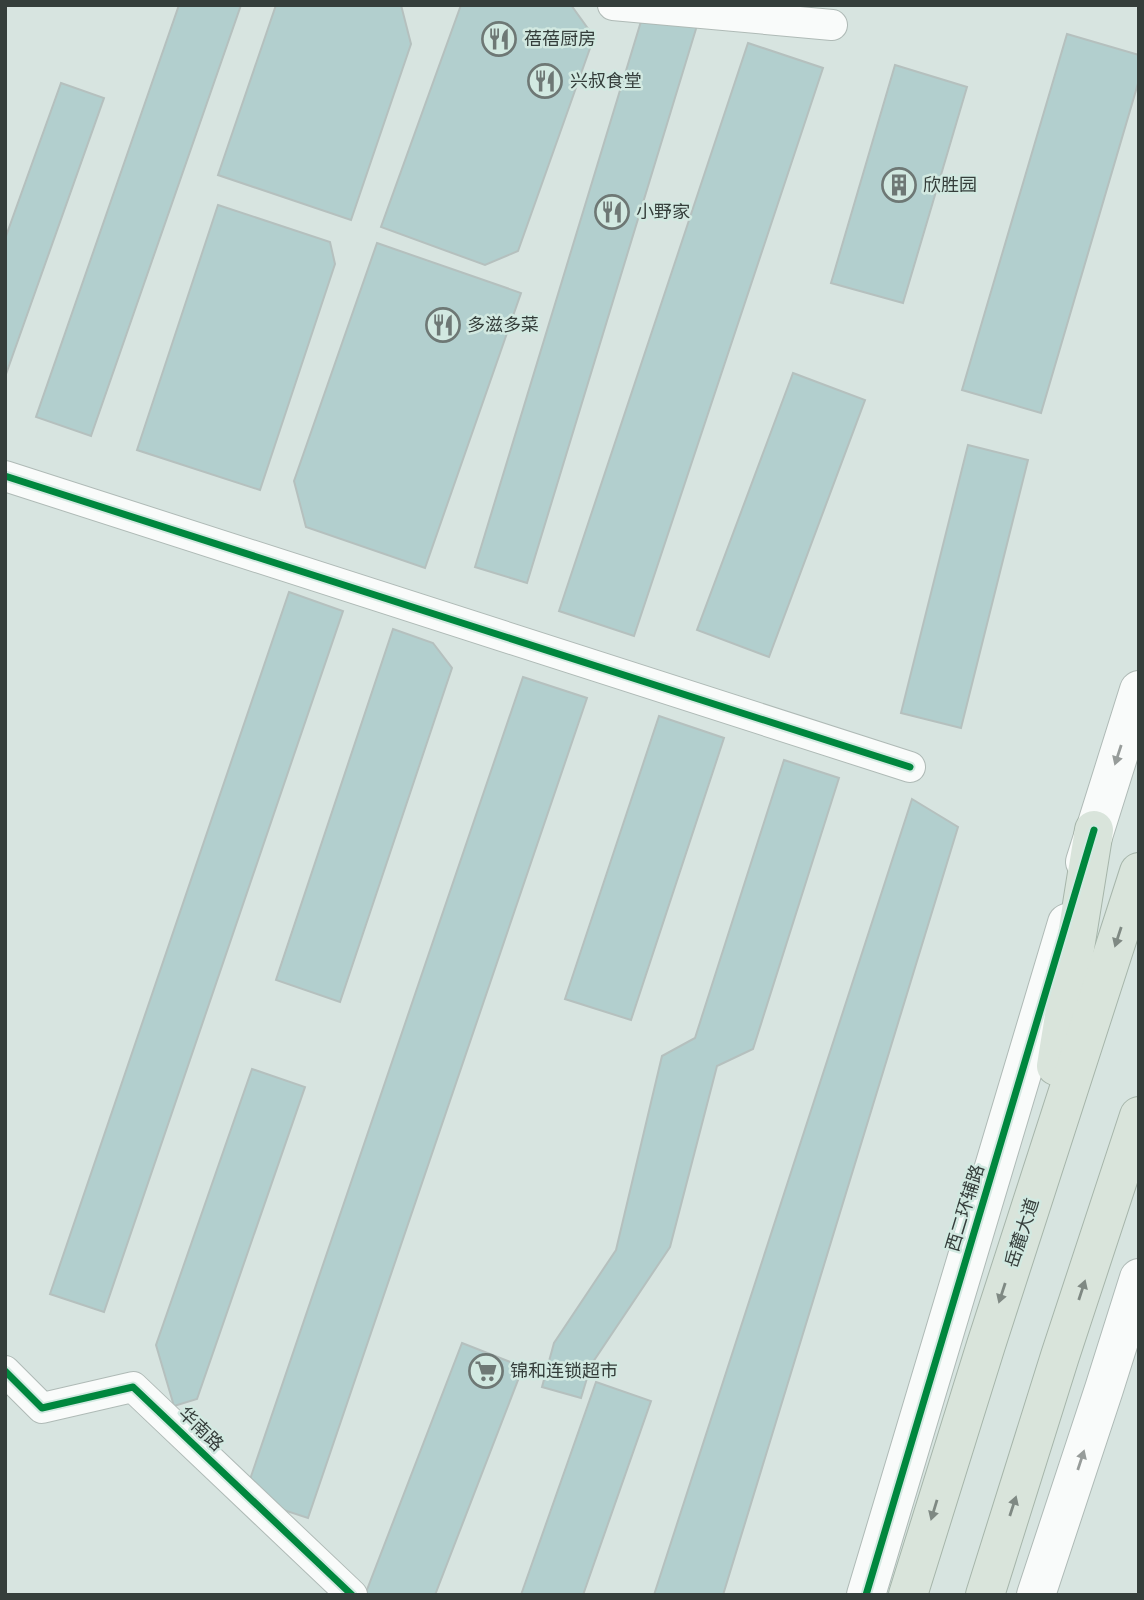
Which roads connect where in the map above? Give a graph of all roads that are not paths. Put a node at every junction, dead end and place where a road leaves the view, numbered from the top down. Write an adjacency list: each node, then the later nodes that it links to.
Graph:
1 (613, 5): 2 (street)
2 (832, 24)
3 (5, 476): 5 (street)
4 (1139, 690): 6 (street, 西二环辅路, one-way to 6)
5 (910, 767)
6 (1094, 830): 10 (highway); 15 (street, 西二环辅路)
7 (1139, 872): 10 (highway, 岳麓大道, one-way to 10)
8 (1139, 1116): 11 (highway)
9 (1139, 1149): 11 (highway)
10 (1035, 1191): 16 (highway, 岳麓大道, one-way to 16)
11 (1108, 1211): 17 (highway, one-way to 11)
12 (1139, 1278): 18 (street, one-way to 12)
13 (5, 1371): 14 (street, 华南路)
14 (352, 1595)
15 (866, 1595)
16 (908, 1595)
17 (985, 1595)
18 (1036, 1595)

